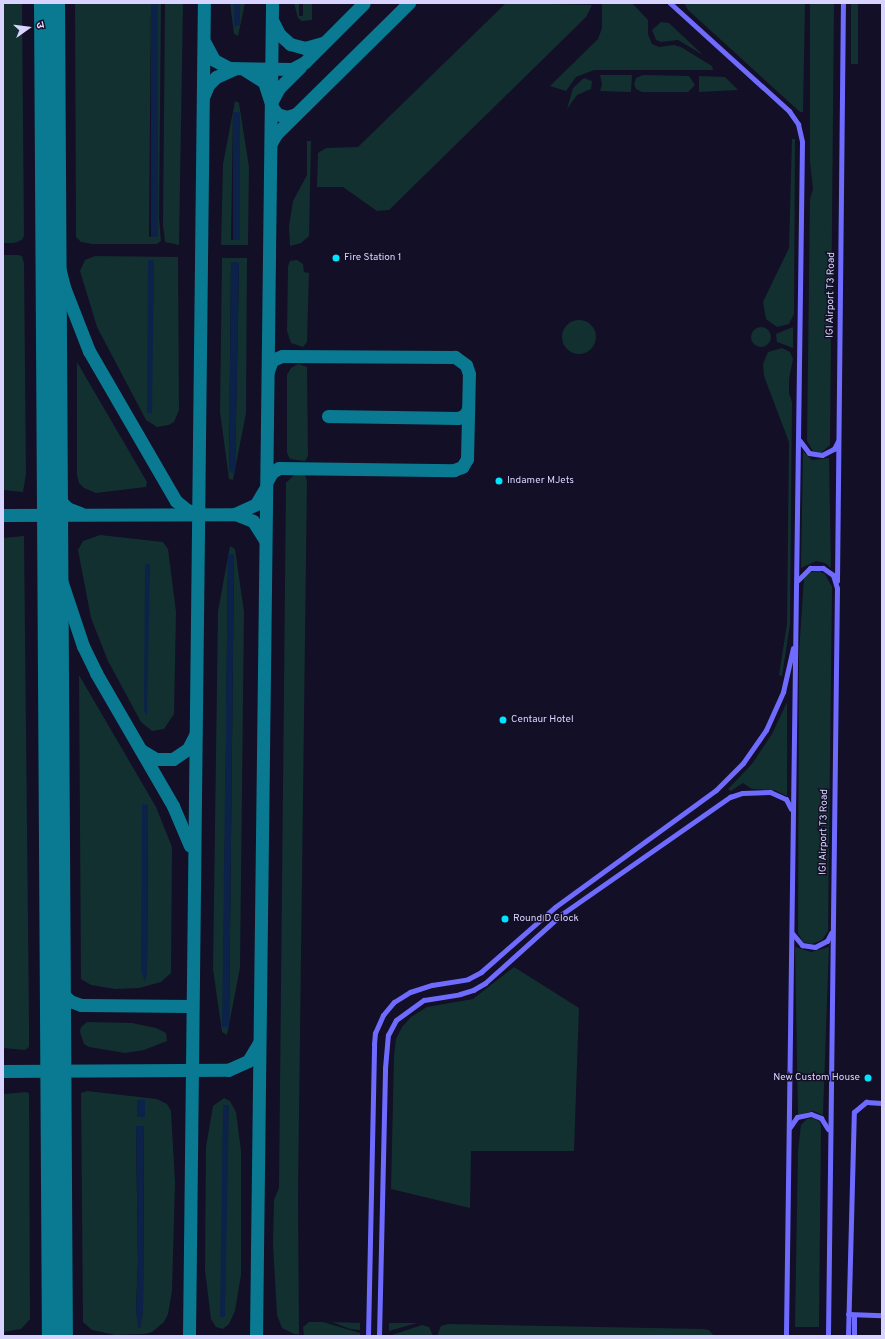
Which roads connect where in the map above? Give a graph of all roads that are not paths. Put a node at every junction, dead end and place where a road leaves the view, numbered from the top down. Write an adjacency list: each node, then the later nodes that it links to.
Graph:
1 (670, 3): 3 (main road)
2 (843, 3): 4 (main road, IGI Airport T3 Road)
3 (798, 436): 4 (main road); 5 (main road)
4 (839, 436): 6 (main road, IGI Airport T3 Road)
5 (796, 587): 6 (main road); 7 (main road)
6 (837, 588): 10 (main road, IGI Airport T3 Road)
7 (796, 633): 8 (main road); 17 (main road)
8 (793, 814): 9 (main road); 18 (main road)
9 (791, 927): 10 (main road); 12 (main road)
10 (832, 928): 13 (main road, IGI Airport T3 Road)
11 (882, 1103): 14 (main road)
12 (788, 1134): 13 (main road); 19 (main road)
13 (829, 1134): 20 (main road, IGI Airport T3 Road)
14 (848, 1314): 16 (main road); 21 (main road)
15 (882, 1315): 16 (main road)
16 (854, 1316): 22 (main road)
17 (368, 1336)
18 (379, 1336)
19 (786, 1336)
20 (828, 1336)
21 (848, 1336)
22 (854, 1336)

